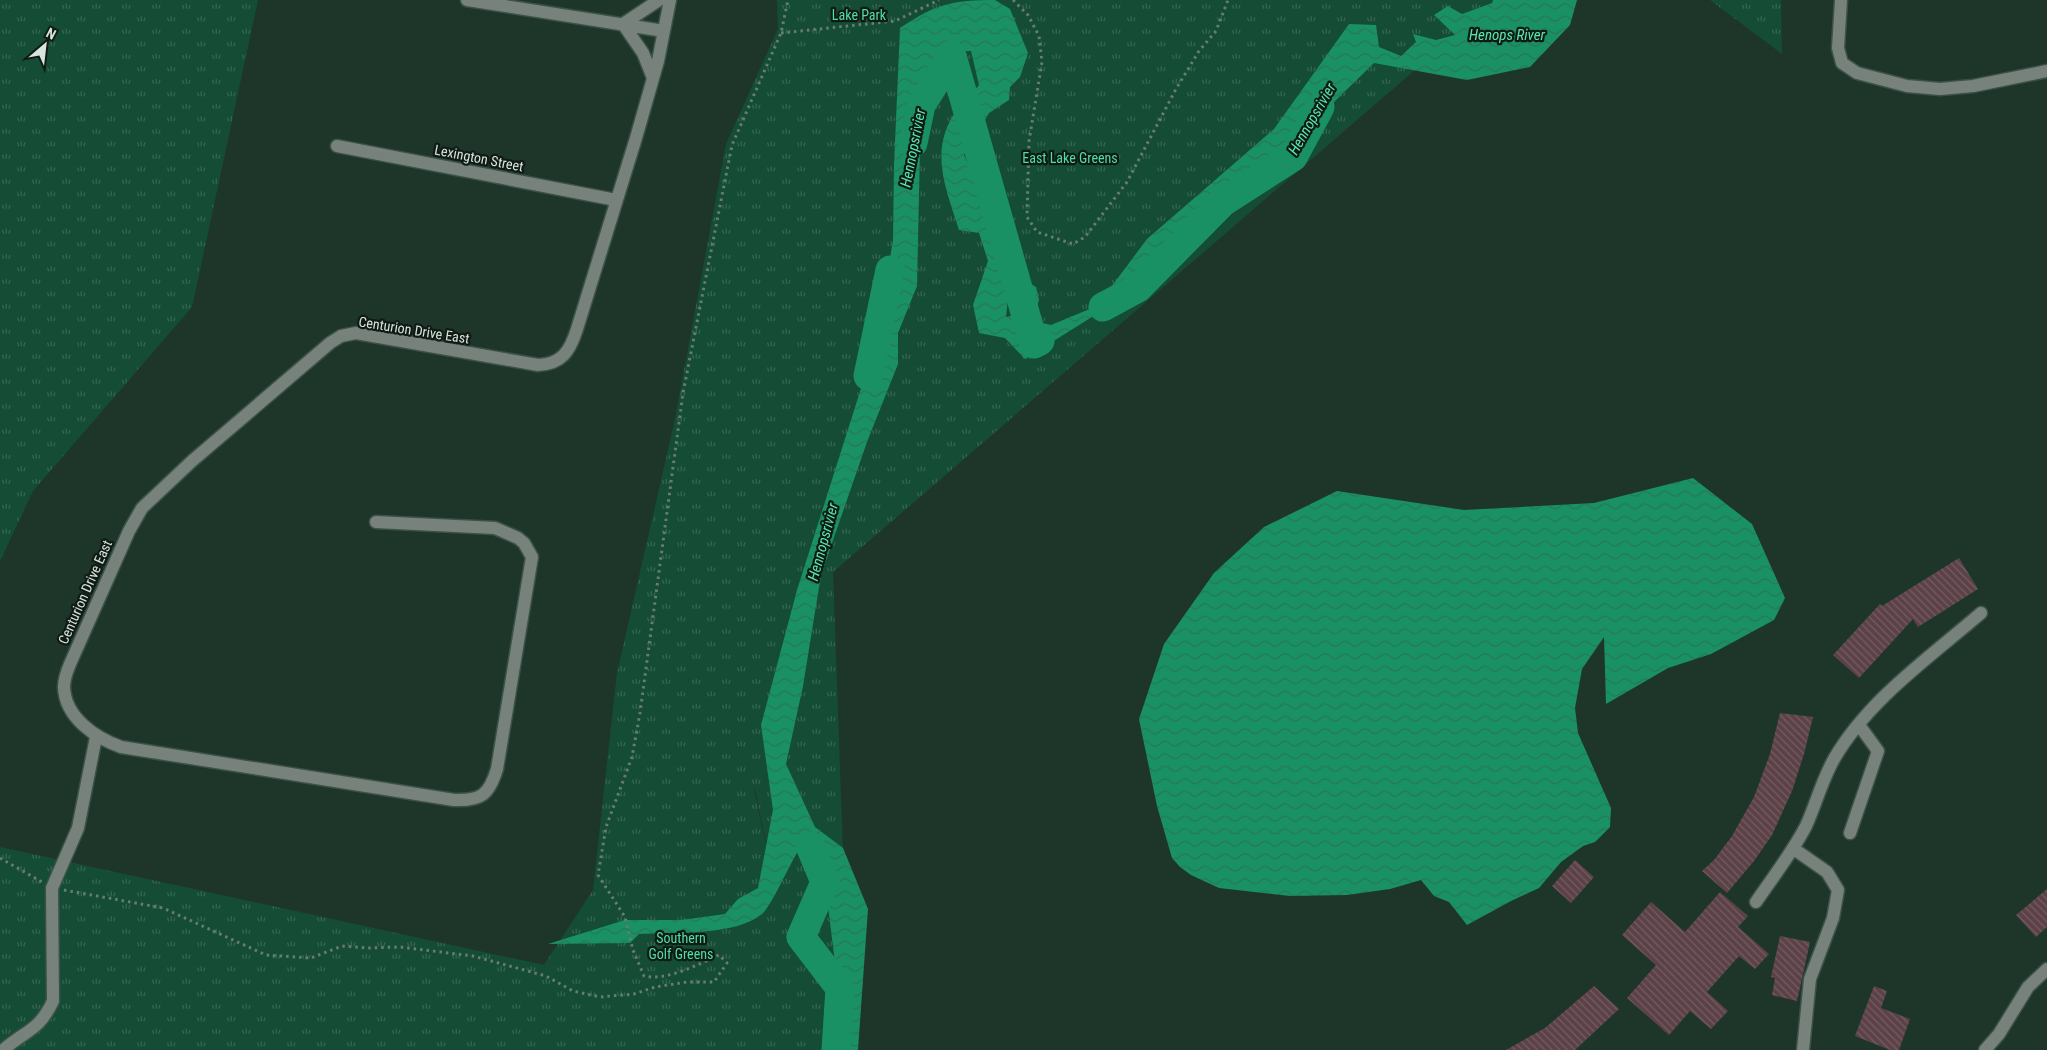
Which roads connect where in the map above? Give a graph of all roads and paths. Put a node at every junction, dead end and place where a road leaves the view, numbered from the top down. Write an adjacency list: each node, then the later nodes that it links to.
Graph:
1 (467, 0): 9 (street)
2 (659, 0): 9 (street)
3 (670, 0): 10 (street, Centurion Drive East)
4 (788, 0): 11 (path)
5 (939, 0): 11 (path)
6 (1013, 0): 7 (path)
7 (1228, 0)
8 (1841, 0): 12 (street)
9 (623, 24): 10 (street); 13 (street)
10 (664, 31): 13 (street, Centurion Drive East)
11 (782, 33): 23 (path)
12 (2047, 71)
13 (652, 78): 15 (street, Centurion Drive East)
14 (337, 146): 15 (street, Lexington Street)
15 (616, 200): 19 (street, Centurion Drive East)
16 (376, 522): 19 (street, Centurion Drive East)
17 (1981, 613): 18 (street)
18 (1859, 725): 20 (street); 21 (street)
19 (96, 737): 23 (street)
20 (1850, 833)
21 (1794, 849): 24 (street); 27 (street)
22 (0, 858): 23 (path)
23 (52, 888): 26 (street)
24 (1756, 902)
25 (2047, 969): 28 (street)
26 (3, 1050)
27 (1803, 1050)
28 (1985, 1050)

